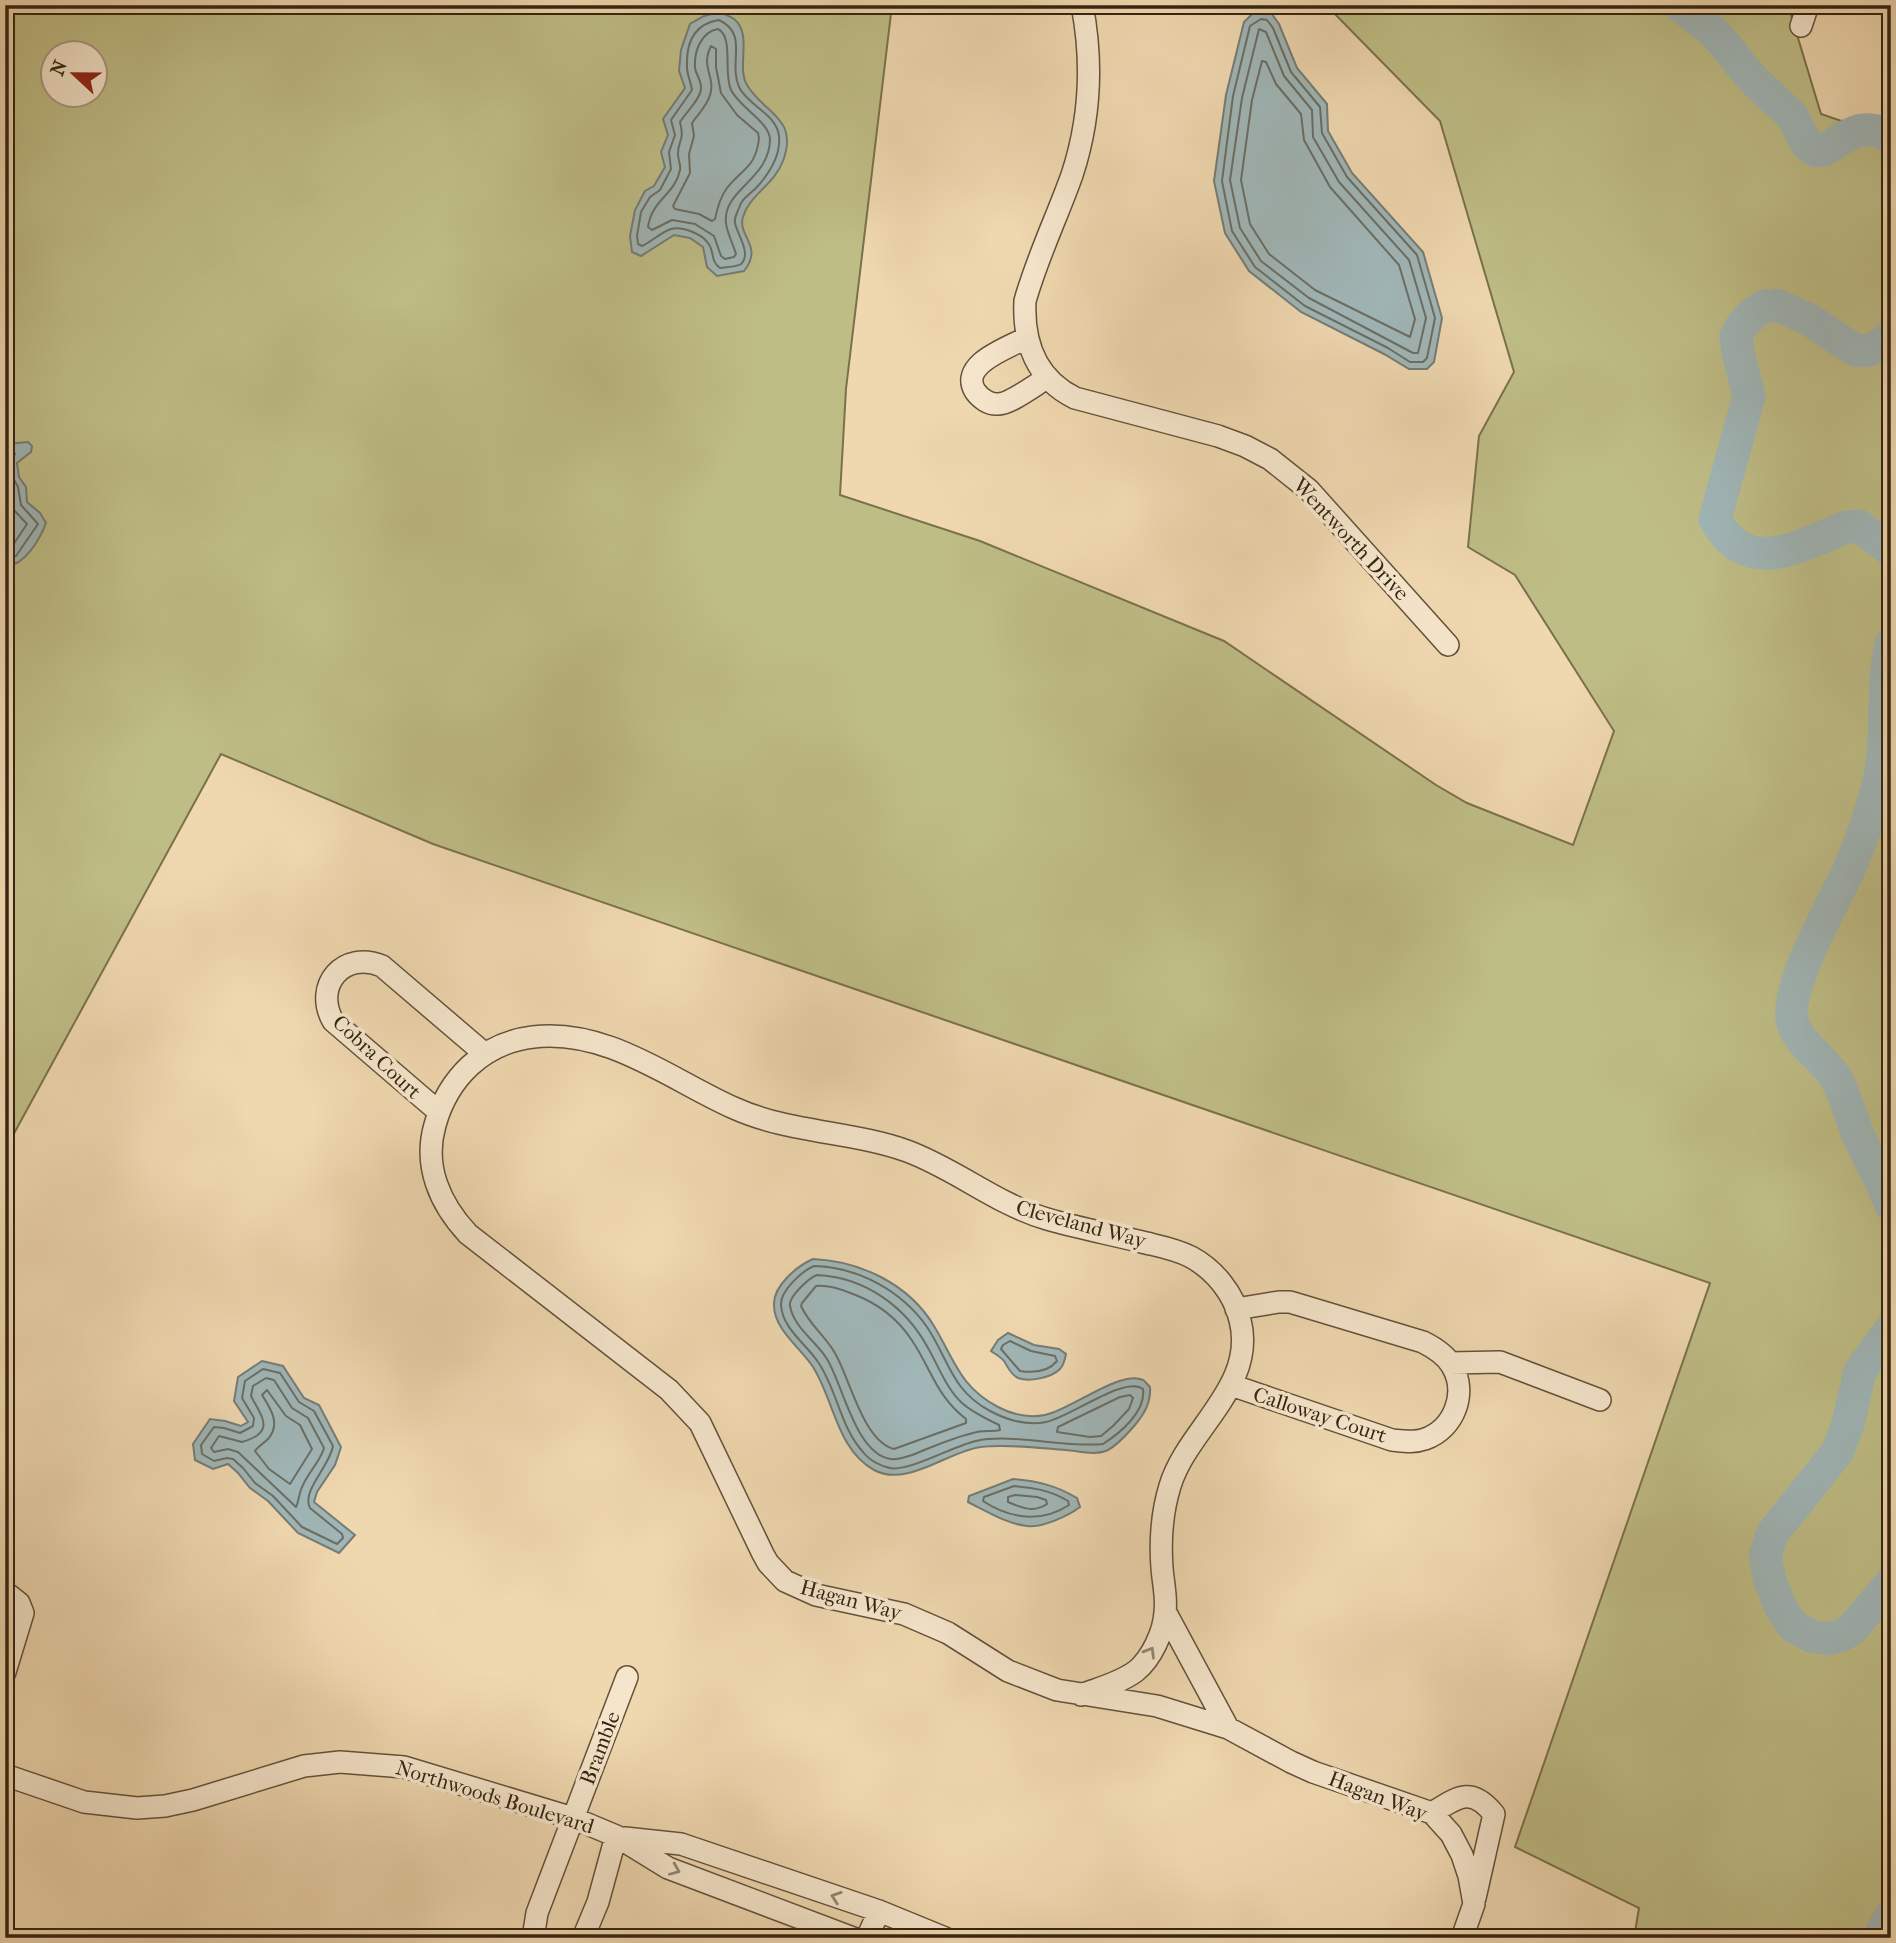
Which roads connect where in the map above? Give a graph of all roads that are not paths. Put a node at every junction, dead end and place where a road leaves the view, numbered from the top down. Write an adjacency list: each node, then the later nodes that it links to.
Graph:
1 (1082, 5): 4 (street, Wentworth Drive)
2 (1808, 5): 3 (street)
3 (1801, 26)
4 (1026, 338): 5 (street, Wentworth Drive); 5 (street)
5 (1046, 378): 6 (street, Wentworth Drive)
6 (1448, 645)
7 (485, 1054): 8 (street, Hagan Way); 8 (street, Cobra Court); 9 (street, Cleveland Way)
8 (439, 1112): 17 (street, Hagan Way)
9 (1236, 1309): 10 (street); 11 (street, Cleveland Way)
10 (1450, 1363): 11 (street, Calloway Court); 12 (street)
11 (1231, 1385): 14 (street, Cleveland Way)
12 (1600, 1400)
13 (5, 1592): 15 (street)
14 (1166, 1613): 17 (street, Cleveland Way, one-way to 14); 18 (street, Cleveland Way)
15 (5, 1672)
16 (627, 1677): 21 (street, Bramble)
17 (1081, 1695): 18 (street, Hagan Way)
18 (1228, 1728): 20 (street, Hagan Way)
19 (5, 1775): 21 (street, Northwoods Boulevard)
20 (1432, 1813): 23 (street, Hagan Way); 23 (street)
21 (573, 1818): 22 (street, Northwoods Boulevard); 26 (street, Bramble)
22 (617, 1836): 24 (street, Northwoods Boulevard, one-way to 22); 27 (street); 28 (street, Northwoods Boulevard, one-way to 28)
23 (1474, 1904): 30 (street)
24 (878, 1911): 25 (street, Northwoods Boulevard); 29 (street)
25 (931, 1935)
26 (533, 1938)
27 (583, 1938)
28 (853, 1938)
29 (867, 1938)
30 (1462, 1938)

